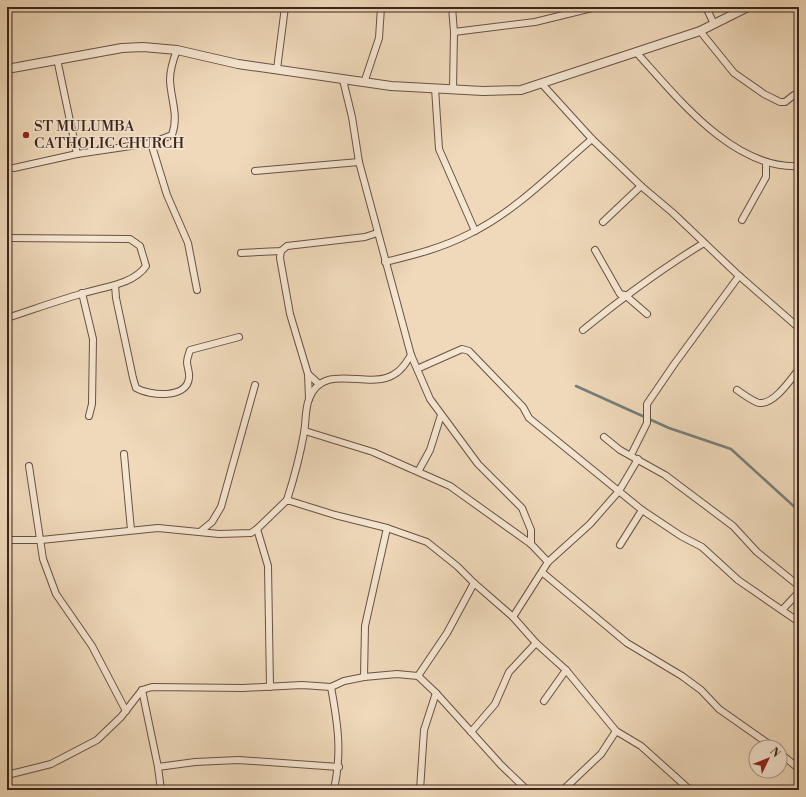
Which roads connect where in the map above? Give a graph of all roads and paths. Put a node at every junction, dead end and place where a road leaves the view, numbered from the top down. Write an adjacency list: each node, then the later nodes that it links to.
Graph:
1 (285, 7): 14 (street)
2 (381, 7): 16 (street)
3 (452, 7): 9 (street)
4 (596, 7): 9 (street)
5 (706, 7): 7 (street)
6 (748, 7): 7 (street)
7 (714, 24): 8 (street)
8 (700, 31): 11 (street); 21 (street)
9 (454, 32): 19 (street)
10 (177, 50): 12 (street); 14 (street); 23 (street)
11 (636, 52): 17 (street); 26 (street)
12 (57, 59): 13 (street); 24 (street)
13 (7, 69)
14 (277, 69): 15 (street)
15 (343, 80): 16 (street); 25 (street)
16 (364, 83): 18 (street)
17 (542, 84): 19 (street); 22 (street)
18 (435, 88): 19 (street); 33 (street)
19 (453, 89)
20 (799, 89): 21 (street)
21 (797, 96)
22 (592, 139): 30 (street); 33 (street)
23 (151, 143): 24 (street); 43 (street)
24 (77, 154): 28 (street)
25 (359, 162): 29 (street); 34 (street)
26 (766, 162): 27 (street); 31 (street)
27 (799, 166)
28 (14, 168)
29 (255, 170)
30 (641, 186): 32 (street); 36 (street)
31 (742, 220)
32 (603, 222)
33 (475, 231): 40 (street)
34 (377, 233): 38 (street); 40 (street)
35 (7, 238): 42 (street)
36 (704, 243): 41 (street); 45 (street)
37 (595, 250): 45 (street)
38 (281, 251): 39 (street); 54 (street)
39 (241, 253)
40 (385, 262): 51 (street)
41 (739, 276): 48 (street); 66 (street)
42 (115, 285): 44 (street); 50 (street)
43 (197, 290)
44 (82, 293): 47 (street); 60 (street)
45 (625, 295): 46 (street); 49 (street)
46 (647, 314)
47 (7, 318)
48 (799, 328)
49 (583, 330)
50 (239, 337)
51 (411, 355): 52 (street); 55 (street)
52 (417, 369): 59 (street); 70 (street)
53 (799, 369): 57 (street)
54 (308, 374): 55 (street); 58 (street)
55 (320, 384): 58 (street)
56 (256, 385): 76 (street)
57 (737, 390)
58 (308, 399): 61 (street)
59 (441, 415): 69 (street); 79 (street)
60 (89, 416)
61 (304, 431): 69 (street); 71 (street)
62 (799, 434): 64 (street)
63 (604, 437): 66 (street)
64 (799, 443)
65 (124, 454): 75 (street)
66 (631, 455): 67 (street)
67 (638, 459): 70 (street); 84 (street)
68 (29, 466): 78 (street)
69 (419, 470): 79 (street)
70 (619, 491): 72 (street); 81 (street)
71 (287, 500): 73 (street); 74 (street)
72 (642, 510): 80 (street); 86 (street)
73 (387, 528): 83 (street); 92 (street)
74 (257, 529): 76 (street); 93 (street)
75 (131, 530): 76 (street); 78 (street)
76 (201, 531)
77 (7, 540): 78 (street)
78 (41, 540): 98 (street)
79 (531, 544): 81 (street)
80 (620, 545)
81 (548, 562): 82 (street)
82 (543, 573): 87 (street); 101 (street)
83 (474, 583): 87 (street); 91 (street)
84 (799, 586)
85 (799, 592): 86 (street)
86 (782, 610): 88 (street)
87 (513, 616): 89 (street)
88 (799, 622)
89 (536, 643): 90 (street); 100 (street)
90 (566, 670): 97 (street); 99 (street)
91 (418, 676): 92 (street); 96 (street)
92 (364, 677): 94 (street)
93 (270, 687): 94 (street); 95 (street)
94 (331, 687): 104 (street)
95 (142, 690): 98 (street); 103 (street)
96 (436, 693): 100 (street); 109 (street)
97 (544, 701)
98 (126, 711): 106 (street)
99 (616, 731): 111 (street); 112 (street)
100 (471, 732): 110 (street)
101 (762, 739)
102 (788, 760): 105 (street)
103 (158, 767): 104 (street); 107 (street)
104 (339, 768): 108 (street)
105 (799, 769)
106 (7, 775)
107 (161, 790)
108 (334, 790)
109 (420, 790)
110 (527, 790)
111 (563, 790)
112 (690, 790)

